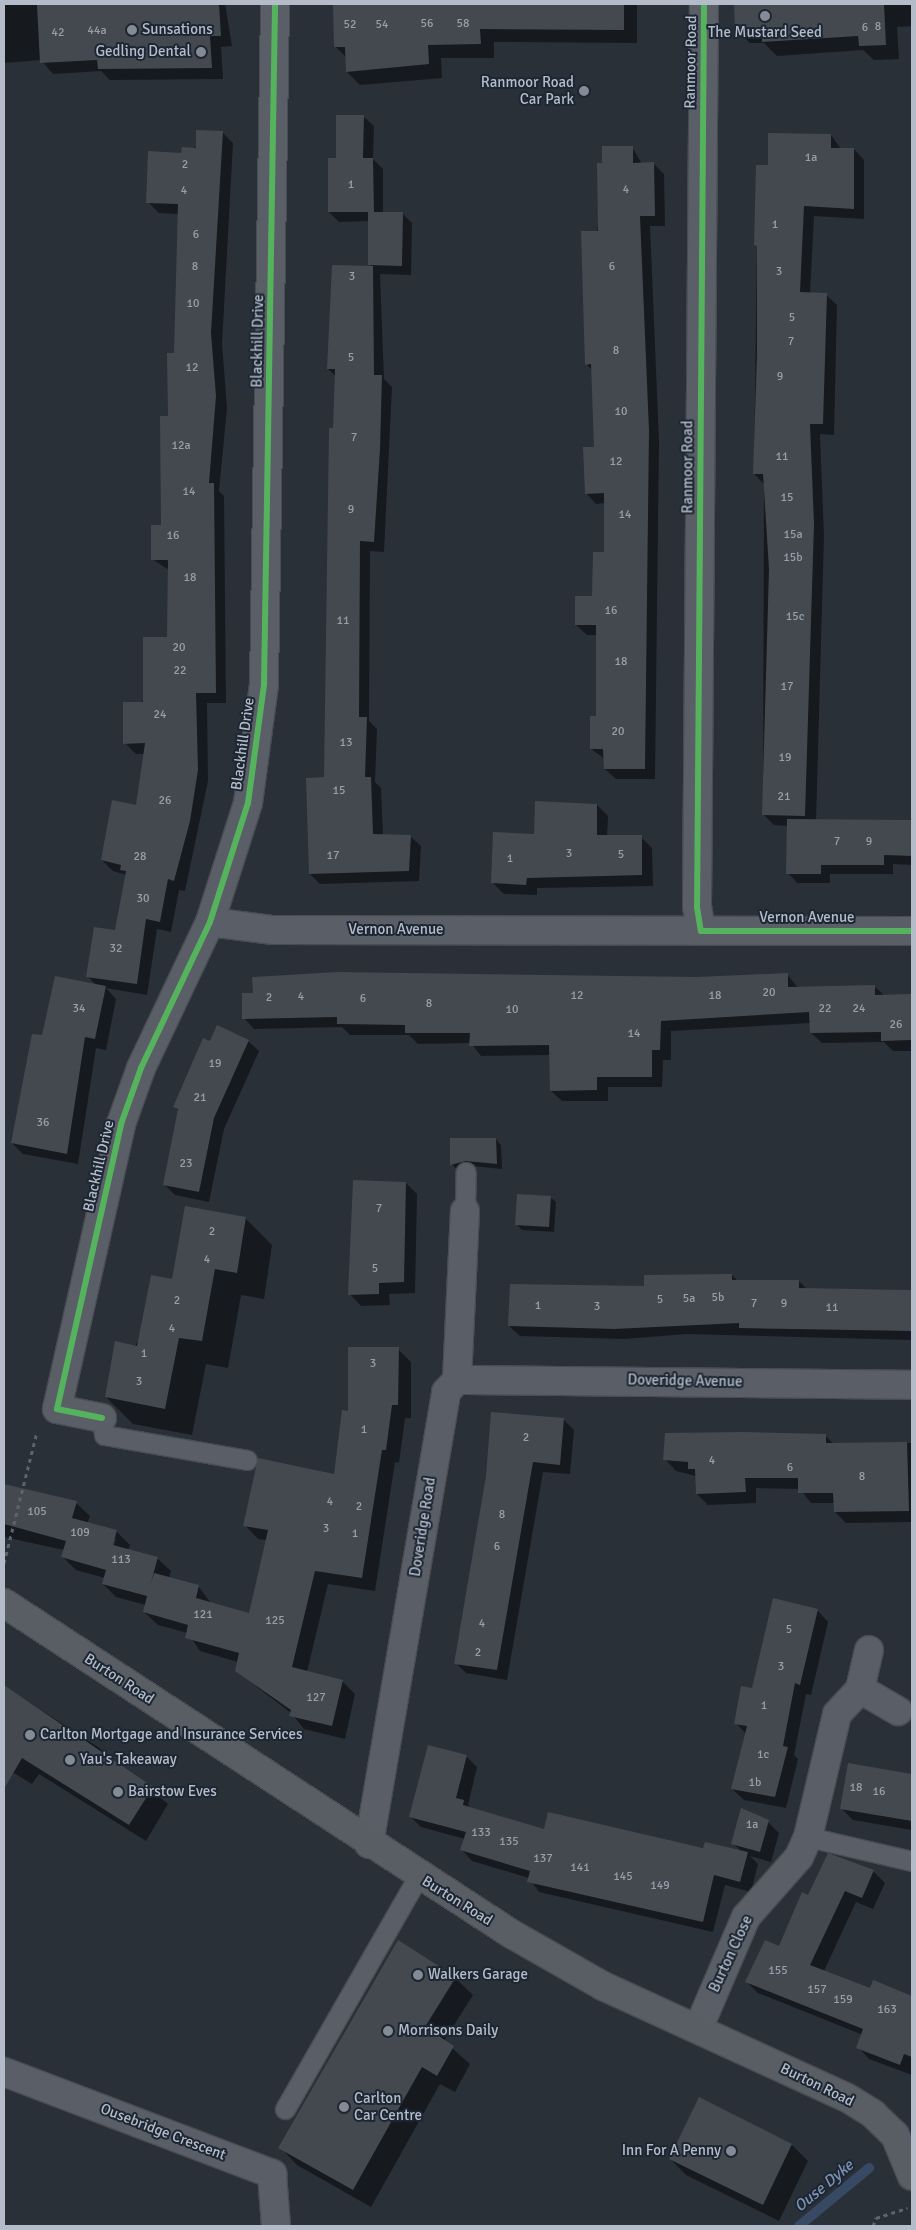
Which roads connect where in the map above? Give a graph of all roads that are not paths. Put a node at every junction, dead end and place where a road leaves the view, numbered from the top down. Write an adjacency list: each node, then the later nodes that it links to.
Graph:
1 (275, 4): 3 (street, Blackhill Drive)
2 (704, 4): 4 (street, Ranmoor Road)
3 (210, 922): 4 (street, Vernon Avenue); 10 (street, Blackhill Drive)
4 (701, 931): 5 (street, Vernon Avenue)
5 (912, 931)
6 (466, 1172): 7 (lane)
7 (465, 1211): 8 (street, Doveridge Road)
8 (457, 1380): 9 (street, Doveridge Avenue); 17 (street, Doveridge Road)
9 (912, 1385)
10 (102, 1418): 11 (lane)
11 (247, 1460)
12 (4, 1603): 17 (main road, Burton Road)
13 (869, 1650): 14 (street, Burton Close)
14 (860, 1689): 15 (street); 16 (street, Burton Close)
15 (898, 1711)
16 (808, 1837): 18 (lane); 20 (street, Burton Close)
17 (369, 1844): 19 (main road, Burton Road)
18 (912, 1861)
19 (418, 1877): 20 (main road, Burton Road); 22 (lane)
20 (698, 2029): 23 (main road, Burton Road)
21 (4, 2072): 24 (street, Ousebridge Crescent)
22 (285, 2109)
23 (911, 2170)
24 (276, 2226)

